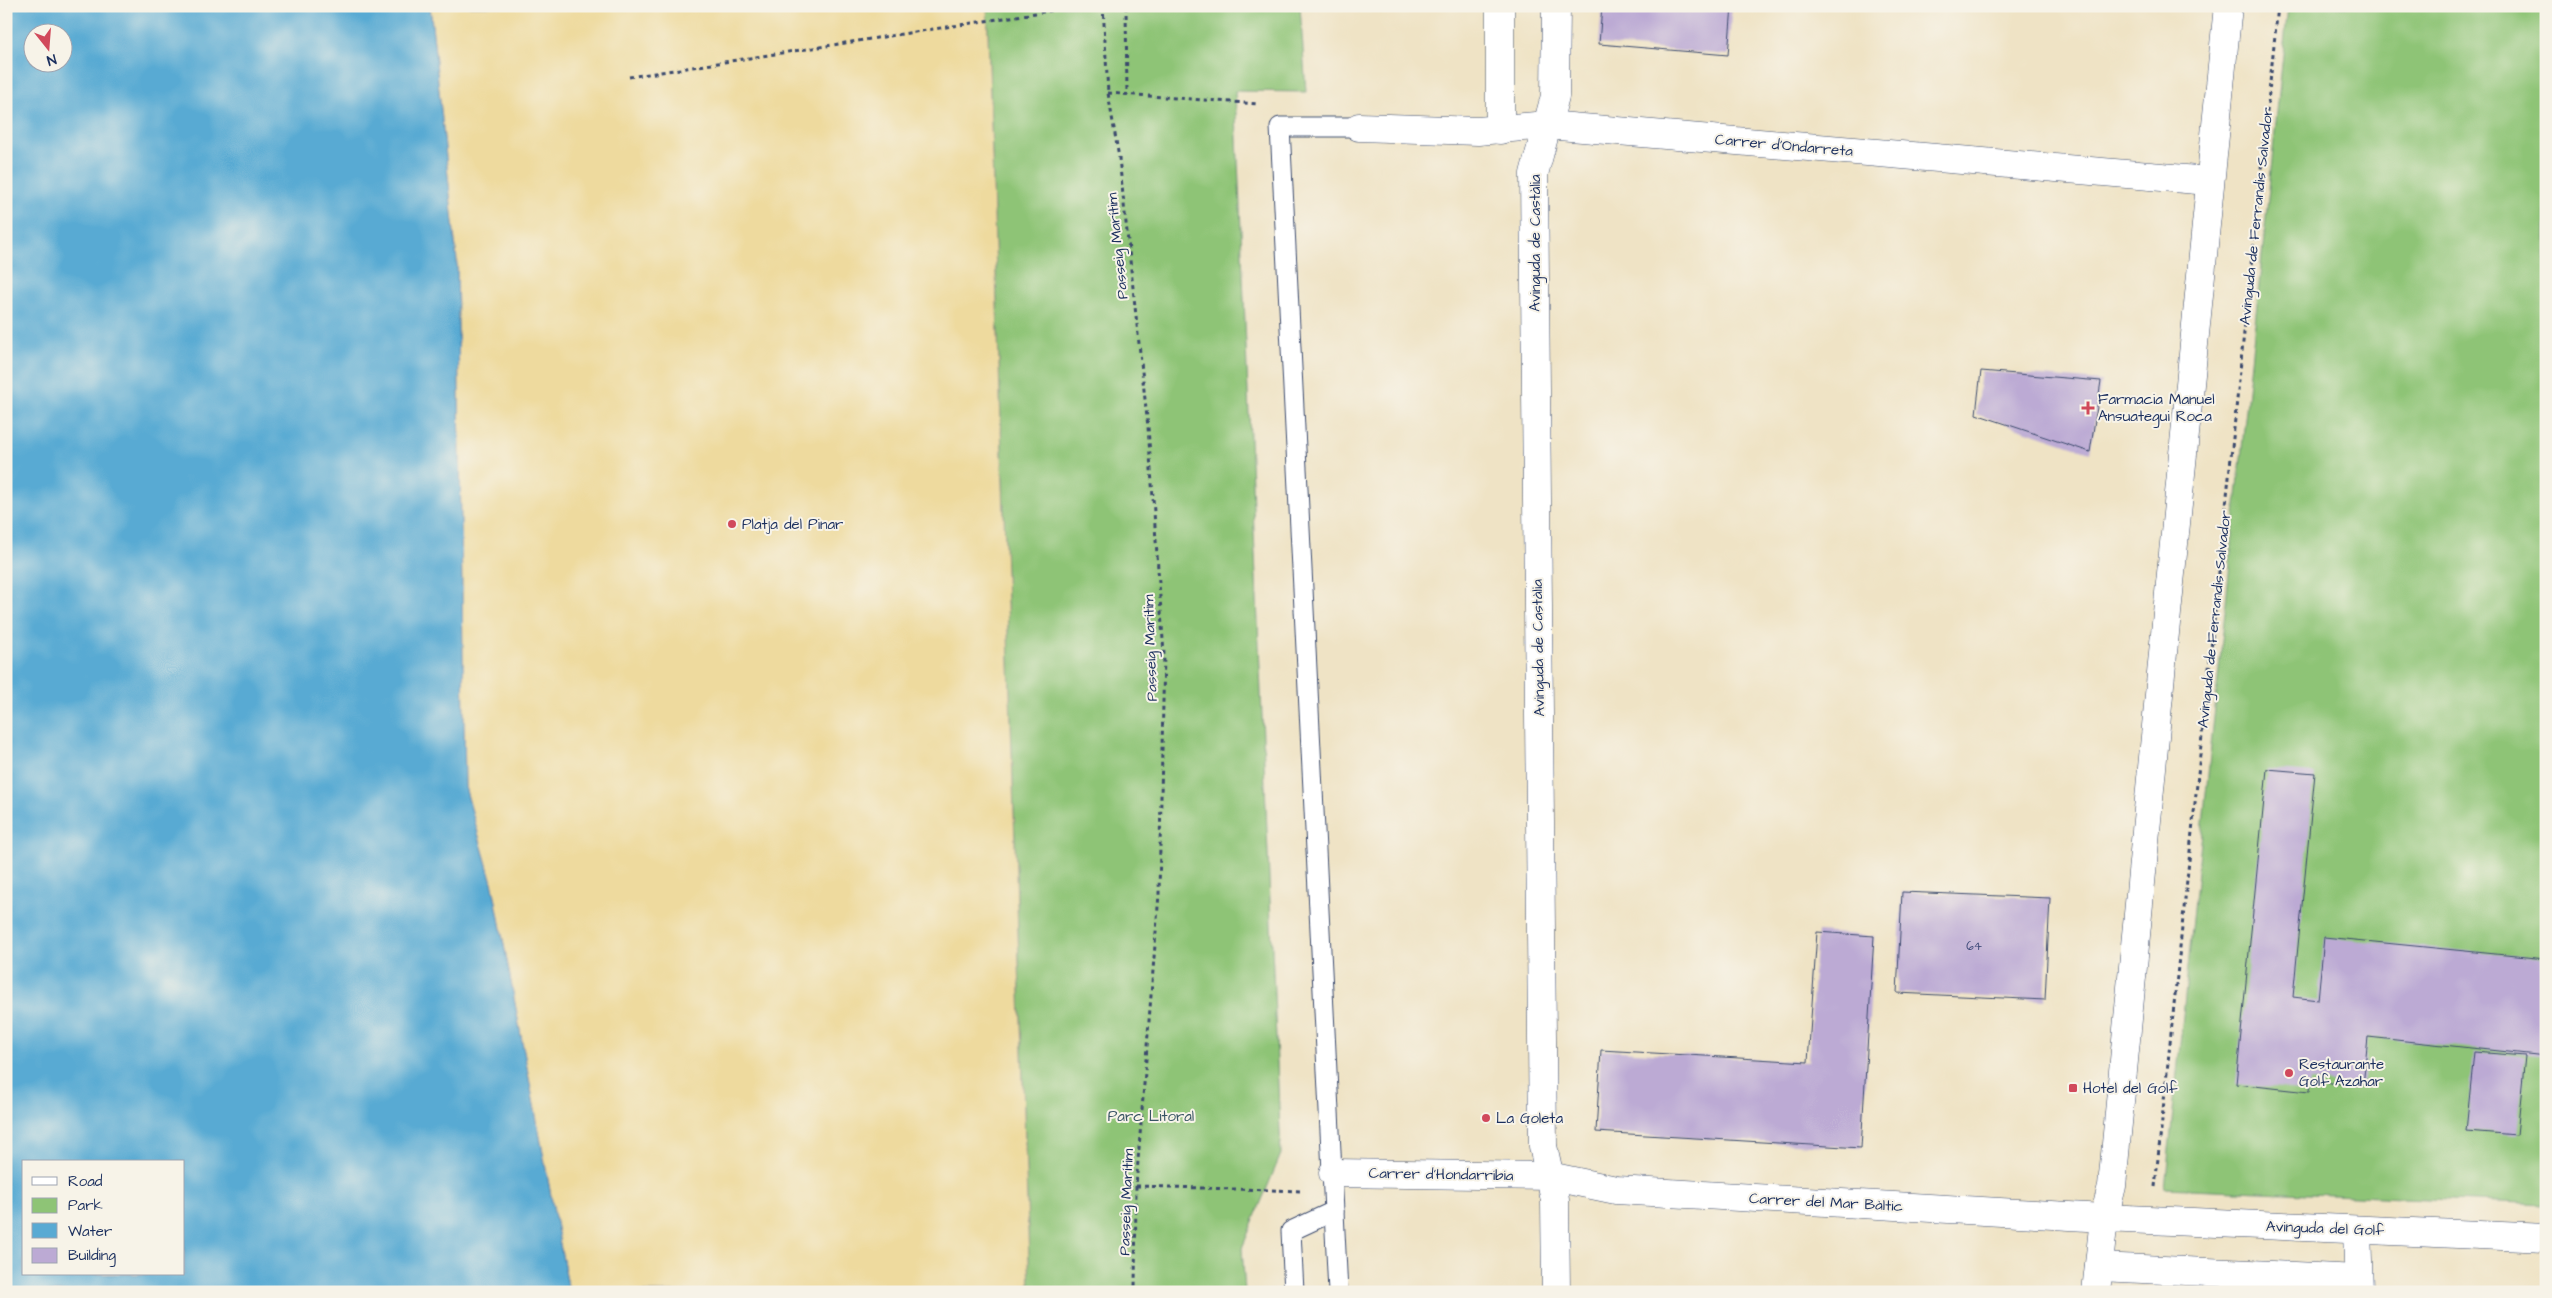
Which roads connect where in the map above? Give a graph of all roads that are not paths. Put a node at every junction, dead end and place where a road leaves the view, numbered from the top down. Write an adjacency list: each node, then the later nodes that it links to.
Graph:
1 (1500, 6): 6 (street)
2 (1556, 6): 4 (street, Avinguda de Castàlia)
3 (2228, 6): 7 (street)
4 (1547, 125): 6 (street, Carrer d'Ondarreta); 7 (street, Carrer d'Ondarreta); 9 (street, Avinguda de Castàlia)
5 (1358, 127): 6 (street, Carrer d'Ondarreta); 8 (lane)
6 (1500, 130)
7 (2209, 181): 11 (street)
8 (1333, 1172): 9 (street, Carrer d'Hondarribia); 10 (lane)
9 (1549, 1176): 11 (street, Carrer del Mar Bàltic); 18 (street, Avinguda de Castàlia)
10 (1334, 1211): 16 (lane); 17 (lane)
11 (2104, 1218): 12 (street, Avinguda del Golf); 14 (street)
12 (2357, 1230): 13 (street, Avinguda del Golf); 15 (street)
13 (2546, 1238)
14 (2098, 1279): 15 (street)
15 (2358, 1285)
16 (1294, 1292)
17 (1338, 1292)
18 (1556, 1292)

